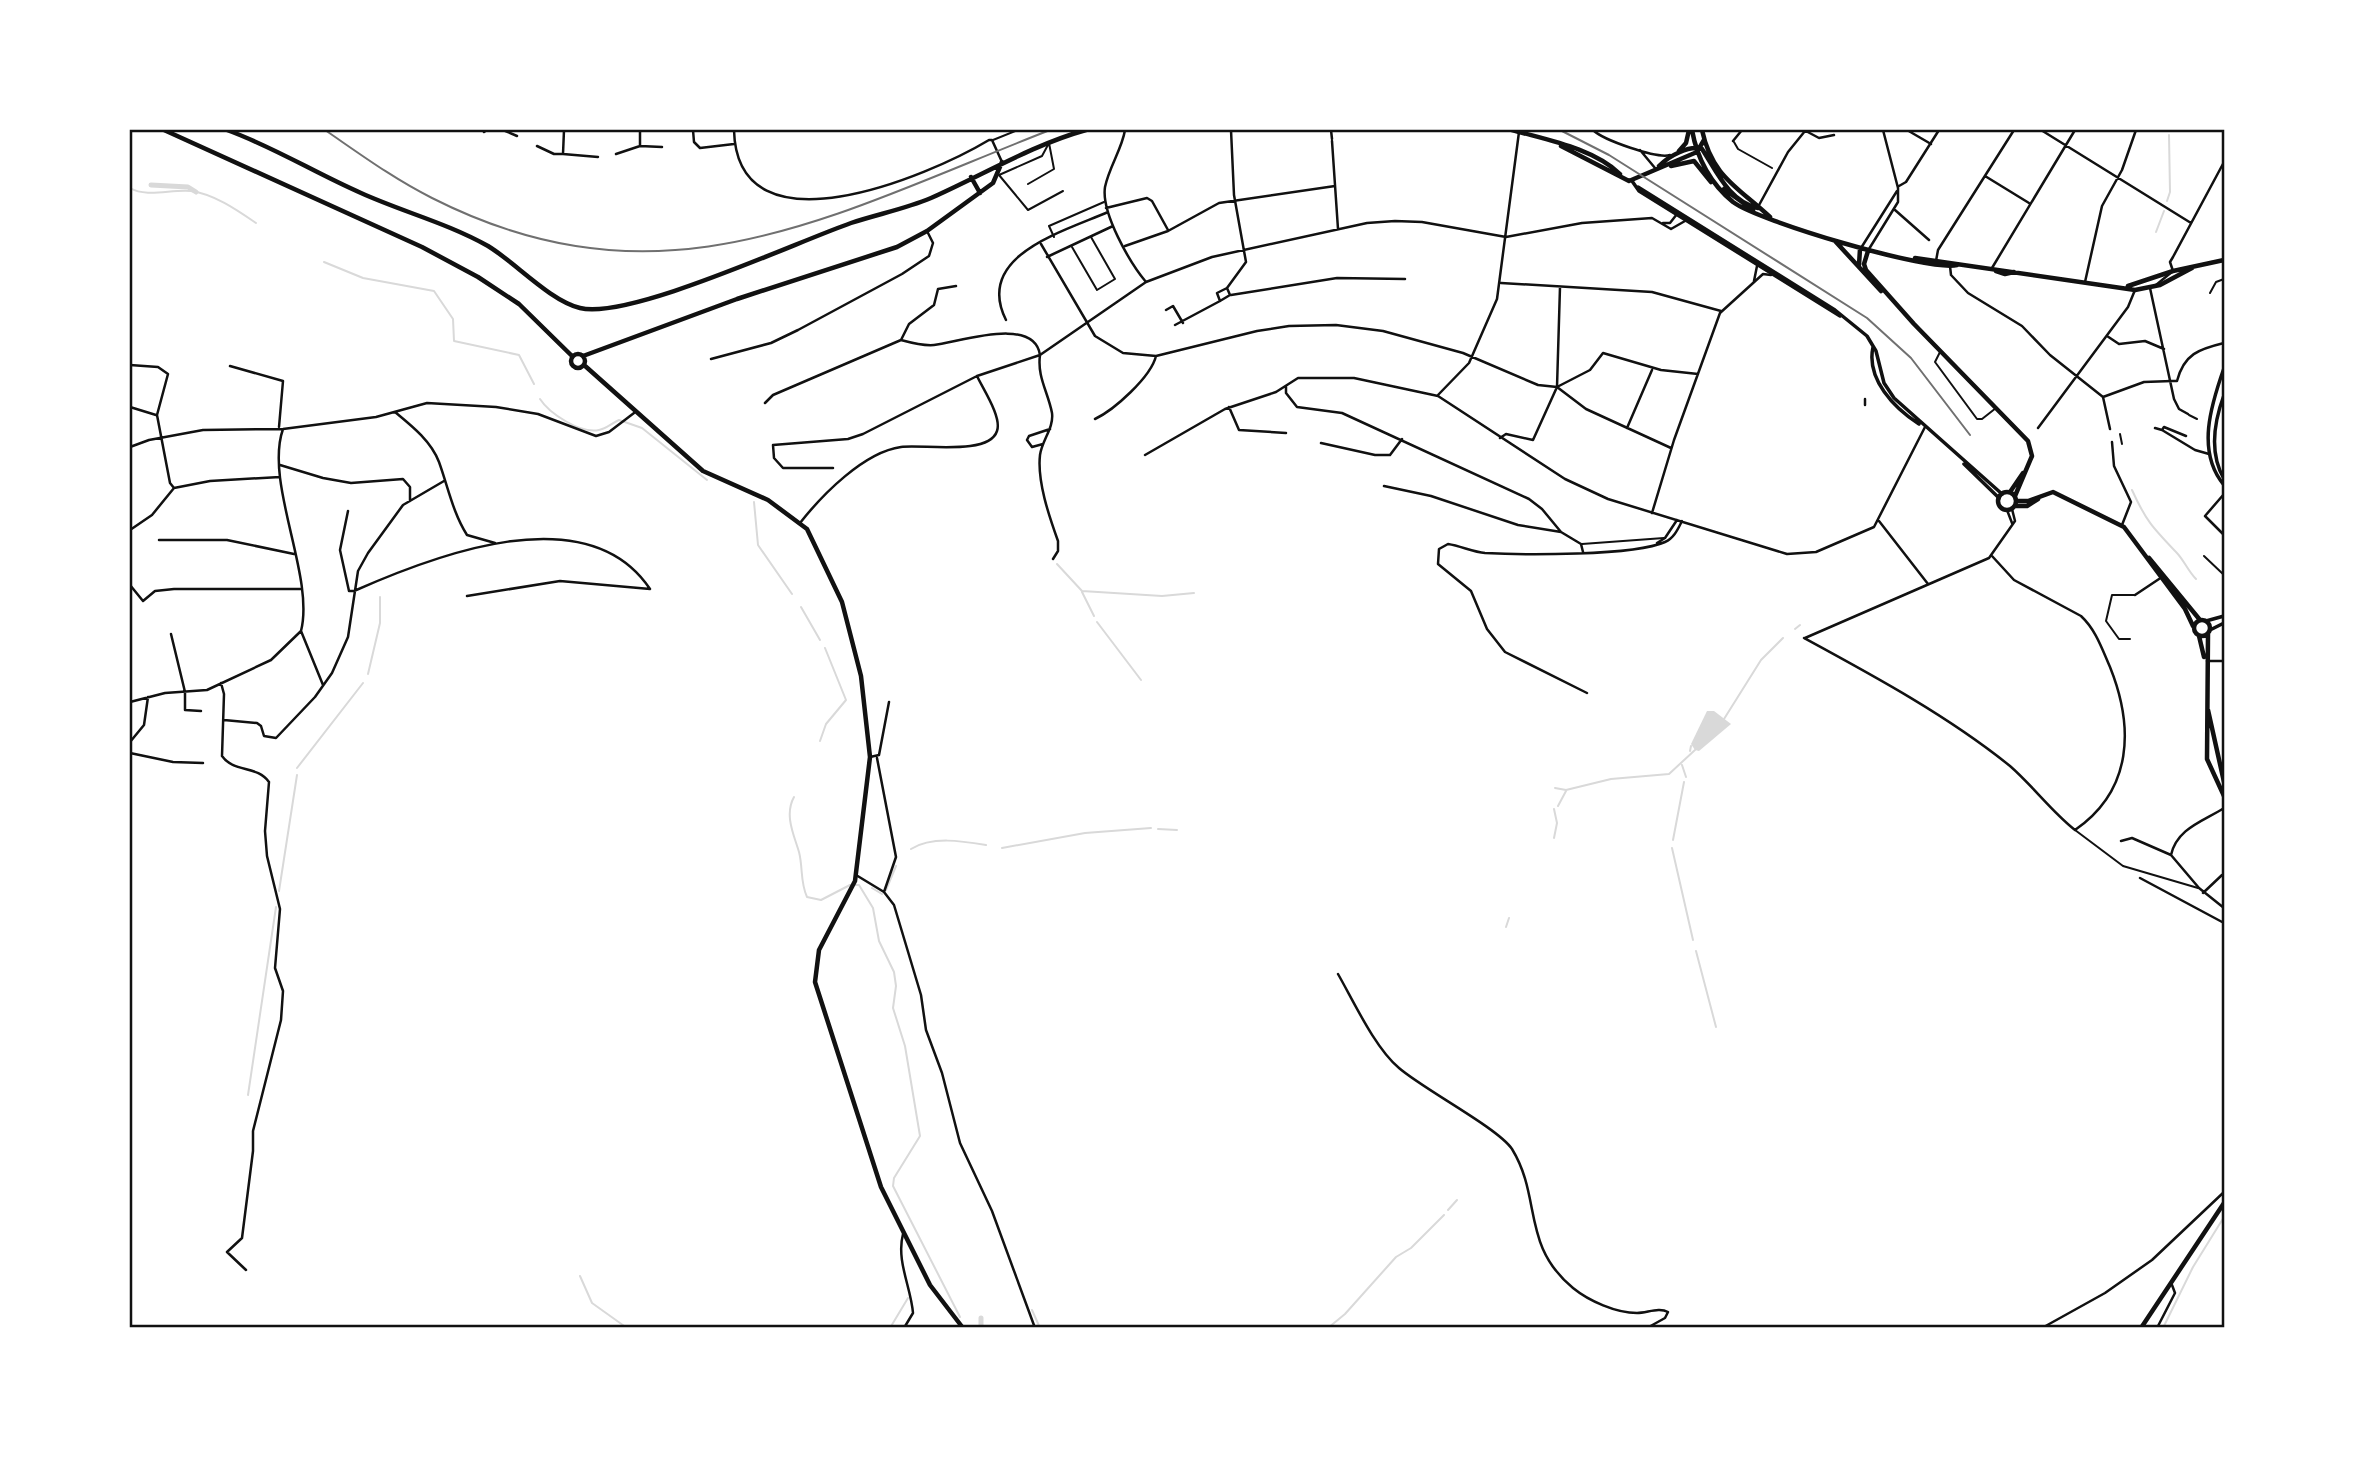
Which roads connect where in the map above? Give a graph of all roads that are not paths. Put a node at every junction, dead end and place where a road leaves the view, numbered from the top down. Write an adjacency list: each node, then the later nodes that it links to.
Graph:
1 (164, 130): 130 (main road)
2 (227, 130): 52 (main road)
3 (503, 130): 28 (street)
4 (564, 130): 41 (street)
5 (640, 130): 36 (street)
6 (693, 130): 33 (street)
7 (734, 130): 33 (street)
8 (1018, 130): 29 (street)
9 (1086, 130): 32 (main road)
10 (1125, 130): 62 (street)
11 (1231, 130): 63 (street)
12 (1331, 130): 56 (street)
13 (1512, 130): 26 (main road)
14 (1593, 130): 39 (street)
15 (1690, 130): 40 (main road); 43 (main road)
16 (1702, 130): 30 (main road)
17 (1741, 130): 31 (street)
18 (1805, 130): 27 (street); 66 (street)
19 (1883, 130): 59 (street)
20 (1907, 130): 34 (street)
21 (1940, 130): 34 (street)
22 (2014, 130): 50 (street)
23 (2041, 130): 35 (street)
24 (2075, 130): 35 (street)
25 (2136, 130): 51 (street)
26 (1519, 132): 54 (main road); 80 (street)
27 (1834, 135)
28 (517, 136)
29 (992, 140): 33 (street); 45 (street)
30 (1704, 141): 40 (main road); 66 (main road)
31 (1734, 141): 48 (street)
32 (1049, 143): 45 (main road); 49 (street); 55 (street)
33 (734, 144)
34 (1931, 144): 59 (street)
35 (2066, 144): 51 (street); 64 (street)
36 (640, 145): 38 (street); 42 (street)
37 (537, 146): 41 (street)
38 (662, 147)
39 (1638, 148): 43 (street); 47 (street)
40 (1698, 149): 43 (main road); 47 (main road); 53 (main road); 66 (main road)
41 (563, 154): 44 (street)
42 (616, 154)
43 (1676, 154): 47 (main road)
44 (598, 156)
45 (1003, 162): 49 (main road); 52 (main road)
46 (2224, 162): 73 (street)
47 (1659, 167): 54 (main road); 58 (main road)
48 (1772, 168)
49 (999, 175): 60 (street); 61 (main road)
50 (1985, 176): 64 (street); 91 (street)
51 (2117, 176): 73 (street); 105 (street)
52 (971, 177): 61 (main road)
53 (1712, 180): 58 (main road); 66 (main road)
54 (1632, 181): 57 (street)
55 (1028, 184)
56 (1335, 186): 63 (street); 75 (street)
57 (1638, 187): 69 (street); 70 (street)
58 (1717, 187): 71 (main road)
59 (1898, 187): 65 (street); 67 (street)
60 (1063, 191)
61 (980, 193): 76 (main road)
62 (1105, 201): 68 (street); 79 (street)
63 (1235, 201): 77 (street); 86 (street)
64 (2029, 203): 99 (street)
65 (1889, 206): 67 (street); 87 (street)
66 (1755, 209): 71 (main road)
67 (1894, 209): 81 (street); 88 (street)
68 (1107, 210): 74 (street); 77 (street); 79 (street)
69 (1676, 215): 70 (street); 72 (street)
70 (1683, 218): 72 (street); 98 (street); 98 (street)
71 (1772, 219): 82 (main road)
72 (1663, 223): 80 (street)
73 (2191, 223): 100 (street)
74 (1113, 226): 78 (street); 85 (street)
75 (1338, 229): 80 (street); 86 (street)
76 (927, 231): 131 (main road); 134 (street)
77 (1169, 231): 85 (street)
78 (1091, 236): 84 (street); 84 (street)
79 (1054, 237): 83 (street)
80 (1506, 237): 106 (street)
81 (1929, 240)
82 (1834, 241): 87 (main road); 95 (main road)
83 (1041, 244): 89 (street); 120 (street)
84 (1070, 245): 89 (street)
85 (1125, 246): 104 (street)
86 (1245, 249): 104 (street); 111 (street)
87 (1860, 249): 88 (main road); 95 (main road)
88 (1868, 251): 90 (main road); 115 (main road)
89 (1048, 257): 121 (street)
90 (1923, 259): 91 (main road); 93 (main road)
91 (1938, 259): 93 (street); 94 (main road)
92 (2224, 260): 97 (main road)
93 (1934, 264): 96 (main road)
94 (1957, 265): 96 (main road); 99 (main road)
95 (1859, 266): 115 (main road)
96 (1950, 267): 142 (street)
97 (2192, 268): 100 (main road); 110 (main road)
98 (1761, 269): 103 (street); 103 (street); 119 (street); 119 (street)
99 (1992, 269): 105 (main road)
100 (2174, 271): 109 (main road); 110 (street)
101 (1405, 279): 114 (street)
102 (2224, 279): 113 (street)
103 (1754, 281): 118 (street)
104 (1146, 282): 121 (street)
105 (2085, 282): 109 (main road)
106 (1501, 283): 108 (street); 133 (street)
107 (956, 286): 125 (street)
108 (1560, 287): 118 (street); 145 (street)
109 (2127, 287): 112 (main road)
110 (2152, 287): 112 (main road); 127 (street)
111 (1227, 288): 114 (street); 116 (street)
112 (2135, 290): 124 (street)
113 (2210, 293)
114 (1230, 295): 116 (street)
115 (1888, 296): 128 (main road)
116 (1220, 301): 122 (street)
117 (1166, 310): 122 (street)
118 (1721, 311): 140 (street)
119 (1840, 316): 165 (street)
120 (1006, 320)
121 (1086, 323): 129 (street); 132 (street)
122 (1183, 323): 123 (street)
123 (1175, 325)
124 (2107, 336): 127 (street); 142 (street)
125 (901, 340): 129 (street); 150 (street)
126 (2224, 343): 143 (street)
127 (2164, 349): 143 (street)
128 (1941, 351): 156 (main road); 156 (street)
129 (1040, 355): 141 (street); 168 (street)
130 (572, 356): 131 (main road); 136 (main road)
131 (583, 356): 136 (main road)
132 (1156, 356): 133 (street); 161 (street)
133 (1472, 356): 145 (street); 147 (street)
134 (711, 359)
135 (130, 365): 160 (street)
136 (584, 365): 158 (main road)
137 (230, 366): 163 (street)
138 (1653, 368): 140 (street); 145 (street); 164 (street)
139 (2224, 368): 151 (street)
140 (1698, 374): 182 (street)
141 (977, 376): 187 (street); 203 (street)
142 (2077, 376): 148 (street); 166 (street)
143 (2172, 381): 148 (street); 159 (street)
144 (1286, 386): 147 (street); 155 (street); 176 (street)
145 (1557, 387): 164 (street); 175 (street)
146 (2224, 395): 153 (street)
147 (1438, 396): 175 (street)
148 (2103, 397): 169 (street)
149 (1865, 399): 152 (street)
150 (765, 403)
151 (2213, 403): 153 (street); 183 (street)
152 (1865, 405)
153 (2220, 406): 184 (street)
154 (130, 407): 160 (street)
155 (1229, 407): 171 (street); 185 (street)
156 (1996, 407): 197 (main road)
157 (395, 411): 158 (street); 163 (street); 190 (street)
158 (634, 413): 203 (main road)
159 (2188, 414): 162 (street)
160 (157, 415): 174 (street)
161 (1095, 419)
162 (2197, 419)
163 (281, 428): 174 (street); 186 (street)
164 (1627, 428): 182 (street)
165 (1925, 428): 195 (street); 202 (street)
166 (2038, 428)
167 (2155, 428): 170 (street)
168 (1049, 429): 179 (street); 179 (street)
169 (2109, 429)
170 (2162, 430): 173 (street); 183 (street)
171 (1286, 433)
172 (2120, 434): 180 (street)
173 (2186, 436)
174 (162, 438): 181 (street); 193 (street)
175 (1500, 438): 199 (street)
176 (1402, 439): 178 (street); 206 (street)
177 (2112, 442): 204 (street)
178 (1321, 443)
179 (1043, 444): 217 (street)
180 (2122, 444)
181 (130, 447)
182 (1671, 448): 199 (street)
183 (2209, 454): 184 (street); 191 (street)
184 (2215, 454): 189 (street)
185 (1145, 455)
186 (280, 465): 188 (street); 196 (street)
187 (833, 468)
188 (281, 477): 193 (street); 214 (street)
189 (2224, 479)
190 (444, 481): 196 (street); 210 (street)
191 (2224, 485)
192 (1384, 486): 206 (street)
193 (174, 488): 205 (street)
194 (2224, 494): 207 (street)
195 (2000, 496): 197 (main road); 197 (main road)
196 (410, 501): 223 (street)
197 (2012, 502): 204 (main road); 215 (street)
198 (348, 511): 223 (street)
199 (1652, 513): 200 (street)
200 (1677, 520): 201 (street); 208 (street)
201 (1682, 521): 202 (street); 212 (street)
202 (1879, 521): 220 (street)
203 (800, 523): 249 (main road)
204 (2122, 525): 219 (main road)
205 (130, 530)
206 (1561, 532): 211 (street)
207 (2224, 536)
208 (1665, 538): 211 (street); 212 (street)
209 (159, 540): 214 (street)
210 (498, 543): 223 (street); 225 (street)
211 (1581, 544): 213 (street)
212 (1654, 544): 213 (street)
213 (1583, 552): 240 (street)
214 (295, 554): 222 (street)
215 (1992, 556): 220 (street); 256 (street)
216 (2204, 556): 218 (street)
217 (1053, 559)
218 (2224, 575)
219 (2163, 577): 224 (street); 227 (main road); 229 (main road)
220 (1928, 584): 256 (street)
221 (130, 585): 222 (street)
222 (300, 589): 230 (street)
223 (354, 592): 238 (street)
224 (2136, 595): 234 (street)
225 (467, 596)
226 (2224, 616): 227 (street)
227 (2203, 620): 229 (main road); 231 (main road)
228 (2224, 623): 231 (street)
229 (2193, 626): 233 (main road)
230 (301, 631): 237 (street); 238 (street)
231 (2209, 632): 233 (main road); 235 (main road)
232 (171, 634): 239 (street)
233 (2199, 636): 235 (main road)
234 (2130, 639)
235 (2206, 661): 236 (street); 244 (main road)
236 (2224, 661)
237 (221, 683): 239 (street); 246 (street)
238 (323, 685): 246 (street)
239 (185, 692): 241 (street); 245 (street)
240 (1587, 693)
241 (148, 697): 242 (street); 247 (street)
242 (130, 702)
243 (889, 702): 250 (street)
244 (2208, 710): 252 (main road); 253 (main road)
245 (201, 711)
246 (223, 720): 271 (street)
247 (130, 742)
248 (130, 753): 251 (street)
249 (870, 757): 250 (street); 260 (main road)
250 (877, 758): 263 (street)
251 (203, 763)
252 (2224, 780): 253 (street)
253 (2217, 781): 254 (main road)
254 (2224, 796)
255 (2224, 808): 258 (street)
256 (2075, 830): 262 (street)
257 (2121, 841): 258 (street)
258 (2171, 855): 262 (street)
259 (2222, 875): 264 (street)
260 (855, 878): 263 (street); 270 (main road)
261 (2140, 878): 266 (street)
262 (2199, 888): 264 (street)
263 (884, 892): 275 (street)
264 (2203, 892): 265 (street)
265 (2224, 908)
266 (2224, 923)
267 (1338, 974): 276 (street)
268 (2224, 1192): 277 (street)
269 (2224, 1203): 272 (main road)
270 (904, 1230): 273 (street); 274 (main road)
271 (246, 1270)
272 (2169, 1283): 278 (main road); 279 (street)
273 (904, 1328)
274 (963, 1328)
275 (1035, 1328)
276 (1647, 1328)
277 (2042, 1328)
278 (2141, 1328)
279 (2158, 1328)

